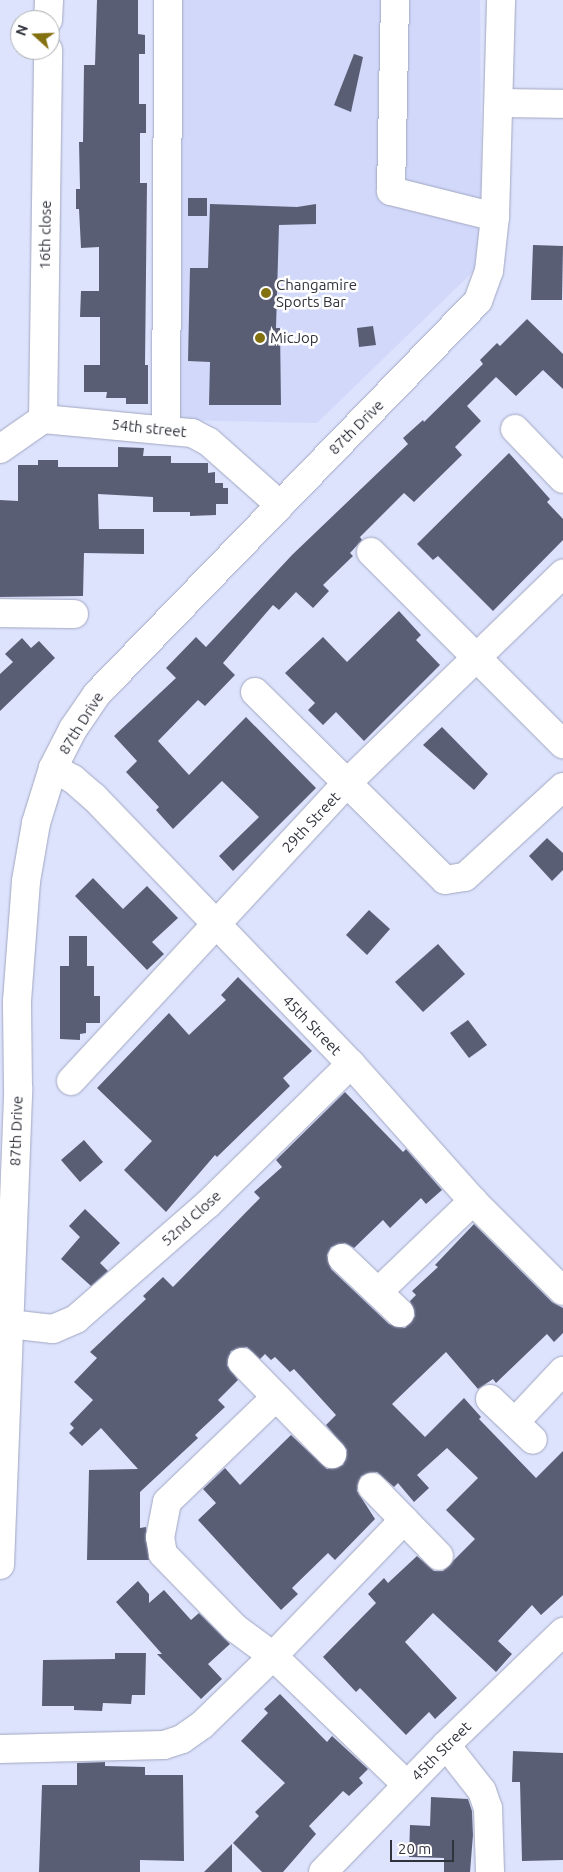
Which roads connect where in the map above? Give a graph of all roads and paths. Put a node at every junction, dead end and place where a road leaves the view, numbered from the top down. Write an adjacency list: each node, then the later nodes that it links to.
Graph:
1 (168, 0): 9 (street)
2 (395, 0): 7 (street)
3 (501, 0): 5 (street, 87th Drive)
4 (48, 60): 8 (street, 16th close)
5 (499, 103): 6 (street); 7 (street, 87th Drive)
6 (563, 104)
7 (495, 217): 13 (street, 87th Drive)
8 (43, 419): 9 (street, 54th street); 11 (street)
9 (166, 428): 13 (street, 54th street)
10 (516, 429): 12 (street)
11 (0, 449)
12 (563, 479)
13 (280, 505): 21 (street, 87th Drive)
14 (371, 552): 18 (street)
15 (563, 574): 18 (street, 29th Street)
16 (0, 613): 17 (street)
17 (74, 614)
18 (476, 658): 20 (street); 22 (street, 29th Street)
19 (255, 692): 22 (street)
20 (563, 744)
21 (53, 768): 24 (street, 45th Street); 25 (street, 87th Drive)
22 (347, 783): 23 (street); 24 (street, 29th Street)
23 (563, 787)
24 (215, 925): 26 (street, 45th Street); 27 (street, 29th Street)
25 (9, 1001): 33 (street, 87th Drive)
26 (350, 1064): 28 (street, 45th Street); 33 (street, 52nd Close)
27 (71, 1081)
28 (473, 1201): 30 (street, 45th Street); 31 (street)
29 (342, 1258): 31 (street)
30 (563, 1291)
31 (378, 1292): 32 (street)
32 (400, 1313)
33 (10, 1324): 42 (street, 87th Drive)
34 (242, 1362): 36 (street)
35 (563, 1371): 37 (street)
36 (276, 1398): 38 (street); 44 (street)
37 (490, 1399)
38 (332, 1454)
39 (372, 1488): 40 (street)
40 (404, 1520): 41 (street); 44 (street)
41 (439, 1556)
42 (0, 1565)
43 (563, 1632): 45 (street, 45th Street)
44 (273, 1656): 46 (street); 47 (street)
45 (446, 1745): 47 (street, 45th Street); 49 (street)
46 (0, 1749)
47 (407, 1785): 48 (street, 45th Street)
48 (323, 1872)
49 (490, 1872)

